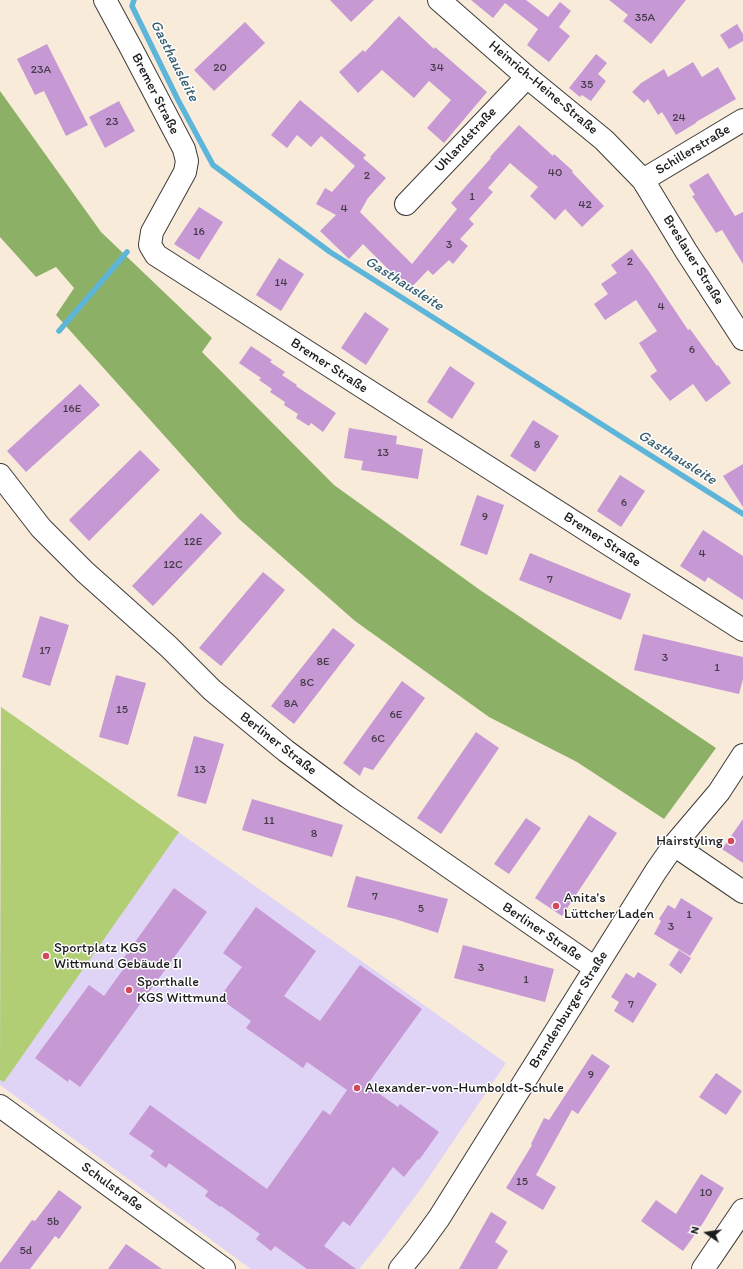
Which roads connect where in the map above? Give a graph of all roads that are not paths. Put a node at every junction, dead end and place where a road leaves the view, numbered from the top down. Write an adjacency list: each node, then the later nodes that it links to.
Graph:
1 (105, 0): 9 (street, Bremer Straße)
2 (439, 0): 3 (street, Heinrich-Heine-Straße)
3 (527, 77): 5 (street, Heinrich-Heine-Straße); 6 (street, Uhlandstraße)
4 (743, 120): 5 (street, Schillerstraße)
5 (643, 180): 7 (street, Breslauer Straße)
6 (406, 204)
7 (743, 339)
8 (0, 475): 13 (street, Berliner Straße)
9 (743, 630)
10 (743, 755): 11 (street, Brandenburger Straße)
11 (674, 845): 12 (street); 13 (street, Brandenburger Straße)
12 (743, 892)
13 (595, 968): 17 (street, Brandenburger Straße)
14 (0, 1106): 16 (street, Schulstraße)
15 (743, 1210): 18 (street)
16 (224, 1269)
17 (400, 1269)
18 (703, 1269)

